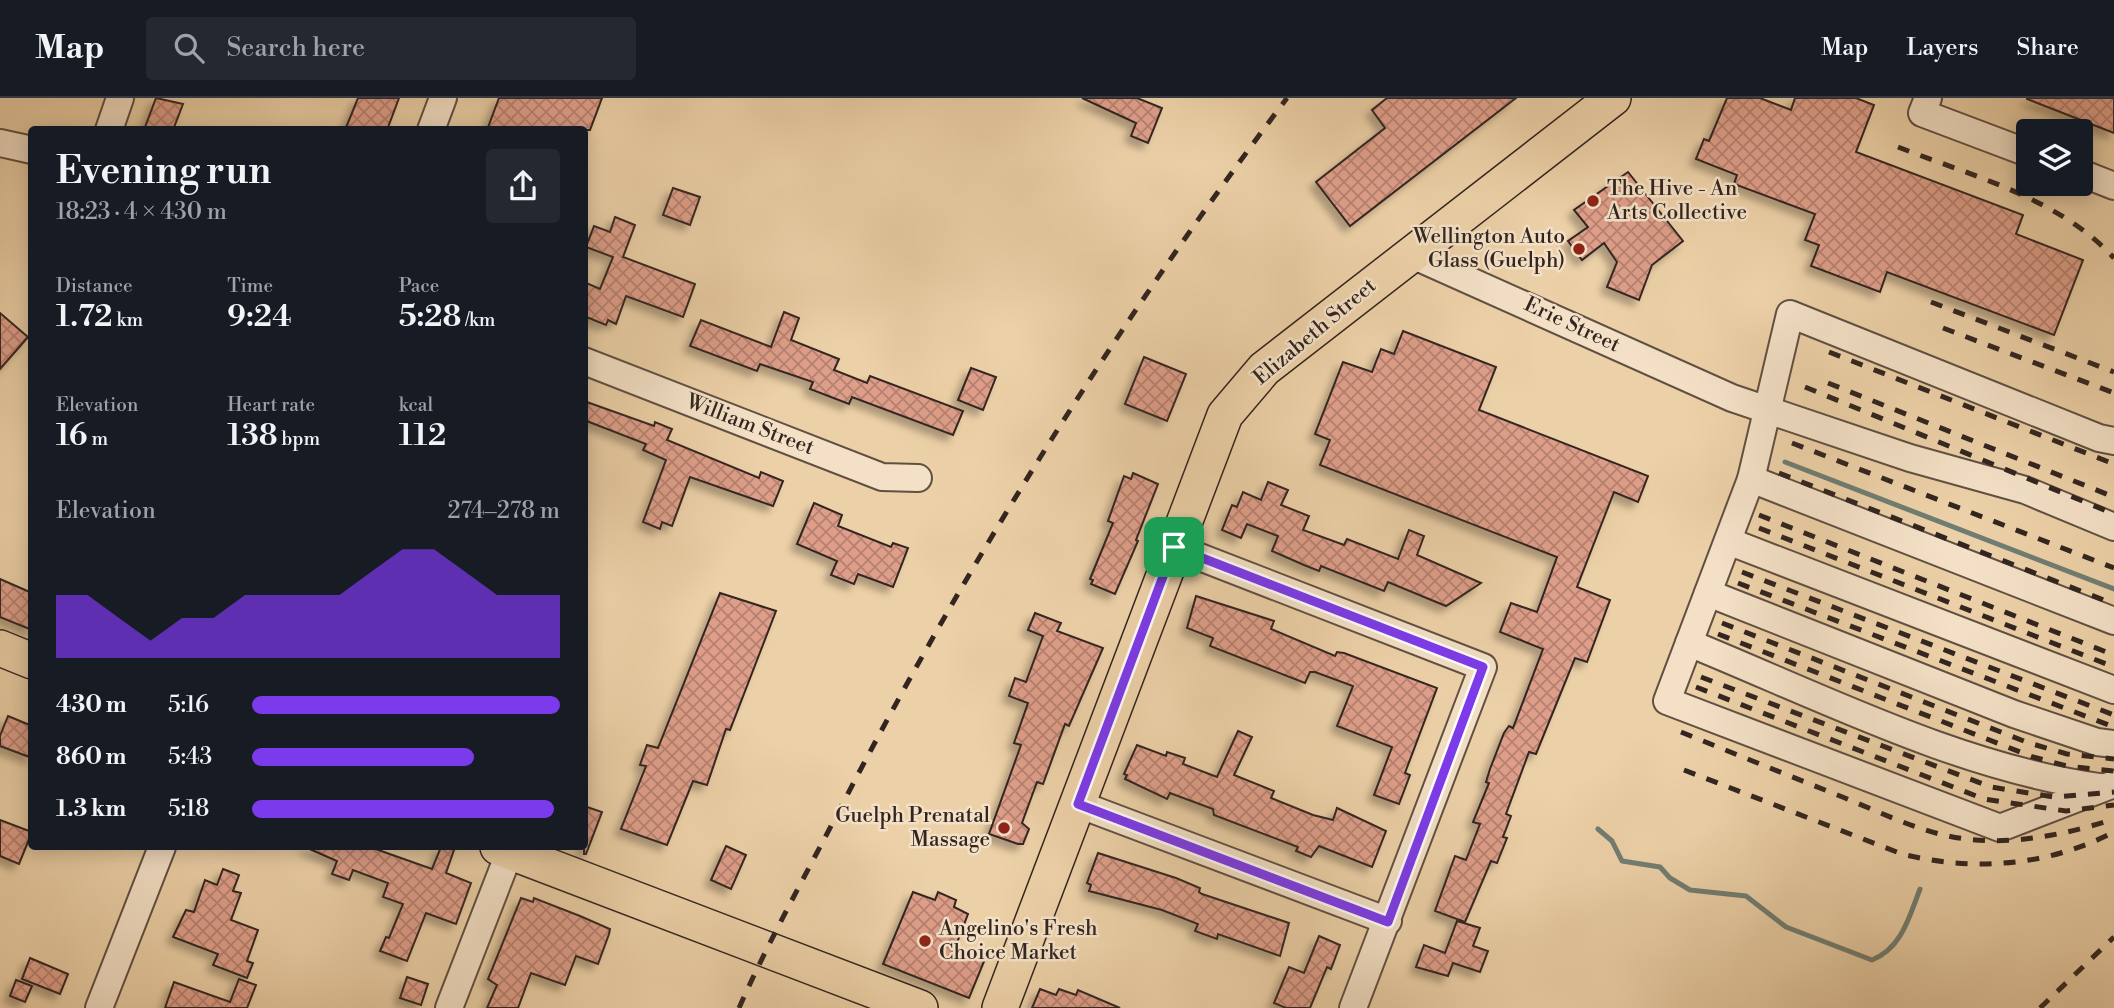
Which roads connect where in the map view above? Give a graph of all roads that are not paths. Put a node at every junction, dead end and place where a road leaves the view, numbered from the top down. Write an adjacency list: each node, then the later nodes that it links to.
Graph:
1 (120, 98): 5 (street)
2 (443, 98): 6 (street)
3 (1614, 98): 12 (main road, Elizabeth Street)
4 (1928, 98): 8 (street)
5 (110, 126)
6 (432, 126)
7 (0, 143): 9 (street)
8 (2016, 148)
9 (28, 149)
10 (2093, 178): 11 (street)
11 (2114, 186)
12 (1410, 254): 14 (street, Erie Street); 20 (main road, Elizabeth Street)
13 (588, 362): 16 (street, William Street)
14 (1766, 408): 15 (street); 17 (street); 18 (street, Erie Street)
15 (2114, 441)
16 (918, 478)
17 (1751, 479): 19 (street); 22 (street)
18 (2114, 527)
19 (1728, 541): 21 (street); 26 (street)
20 (1174, 547): 29 (main road, Elizabeth Street); 33 (street)
21 (1708, 593): 23 (street); 27 (street)
22 (2114, 621)
23 (1689, 643): 28 (street); 28 (street)
24 (0, 648): 25 (main road)
25 (28, 659)
26 (2114, 690)
27 (2114, 744)
28 (2110, 786)
29 (1078, 804): 33 (street); 37 (main road, Elizabeth Street)
30 (161, 850): 34 (street)
31 (504, 850): 35 (street)
32 (507, 850): 36 (main road)
33 (1388, 922): 38 (street)
34 (99, 1008)
35 (449, 1008)
36 (920, 1008)
37 (1000, 1008)
38 (1353, 1008)

